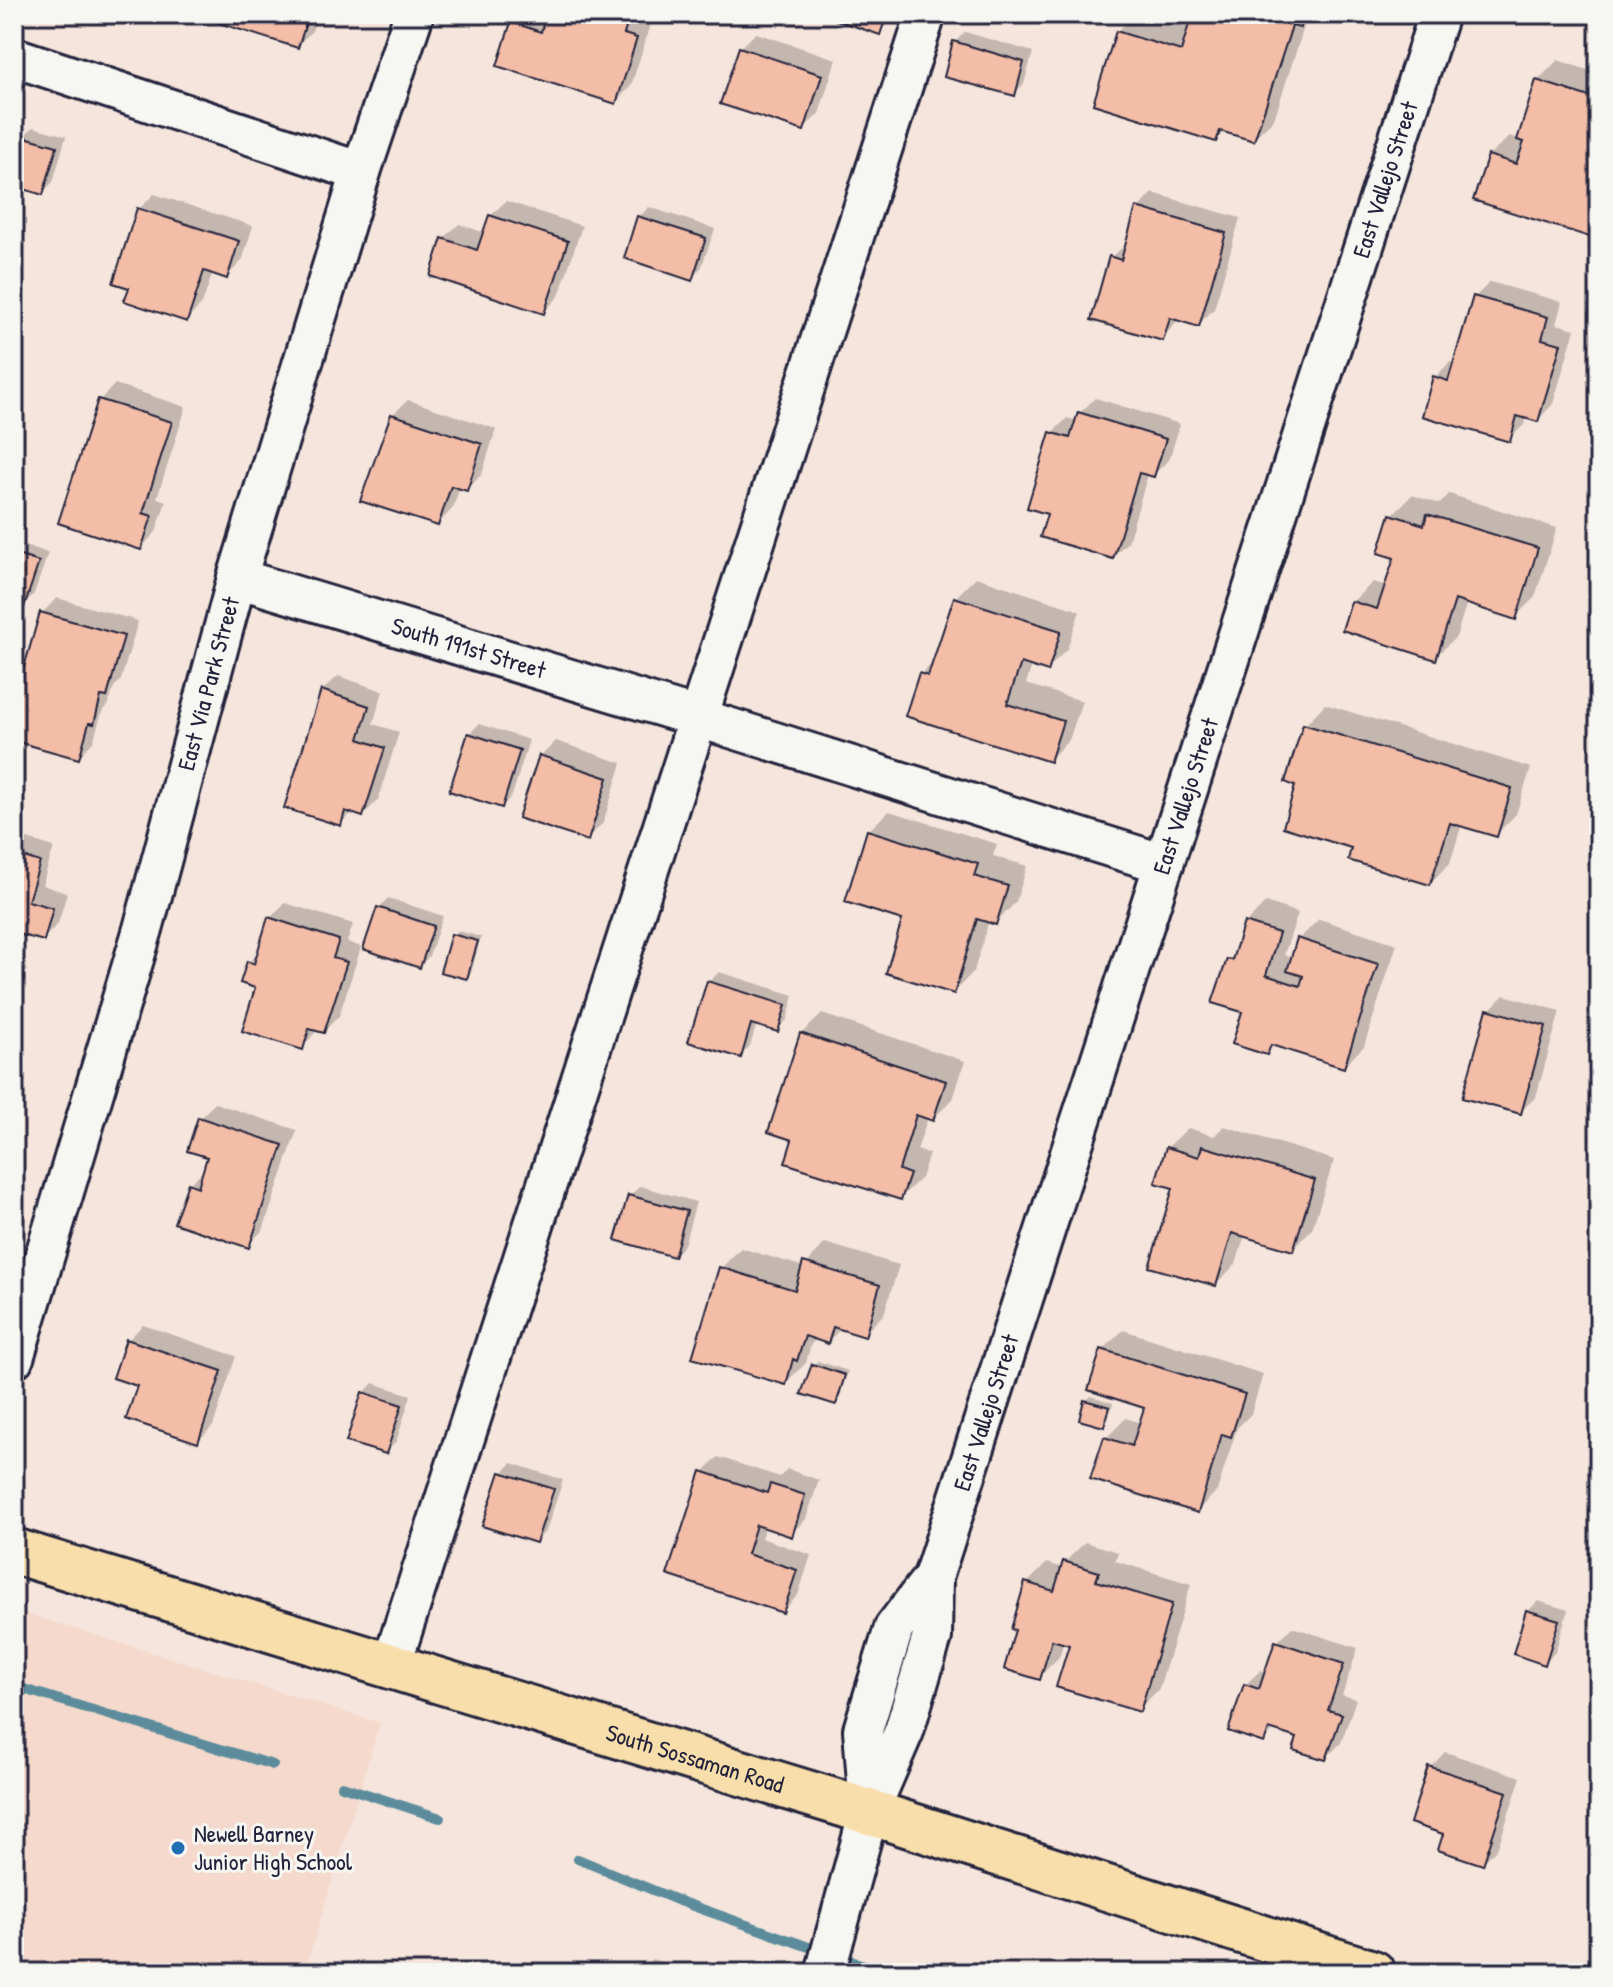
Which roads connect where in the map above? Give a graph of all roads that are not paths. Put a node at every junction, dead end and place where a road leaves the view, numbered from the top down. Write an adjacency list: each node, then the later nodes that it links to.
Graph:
1 (414, 14): 5 (street, East Via Park Street)
2 (926, 14): 7 (street)
3 (1439, 14): 8 (street, East Vallejo Street)
4 (14, 57): 5 (street)
5 (361, 172): 6 (street, East Via Park Street)
6 (237, 578): 7 (street, South 191st Street); 9 (street, East Via Park Street)
7 (699, 718): 8 (street, South 191st Street); 11 (street)
8 (1164, 864): 12 (street, East Vallejo Street)
9 (14, 1358)
10 (14, 1551): 11 (main road, South Sossaman Road)
11 (391, 1666): 12 (main road, South Sossaman Road)
12 (869, 1812): 13 (street, East Vallejo Street); 14 (main road, South Sossaman Road)
13 (825, 1973)
14 (1373, 1973)

